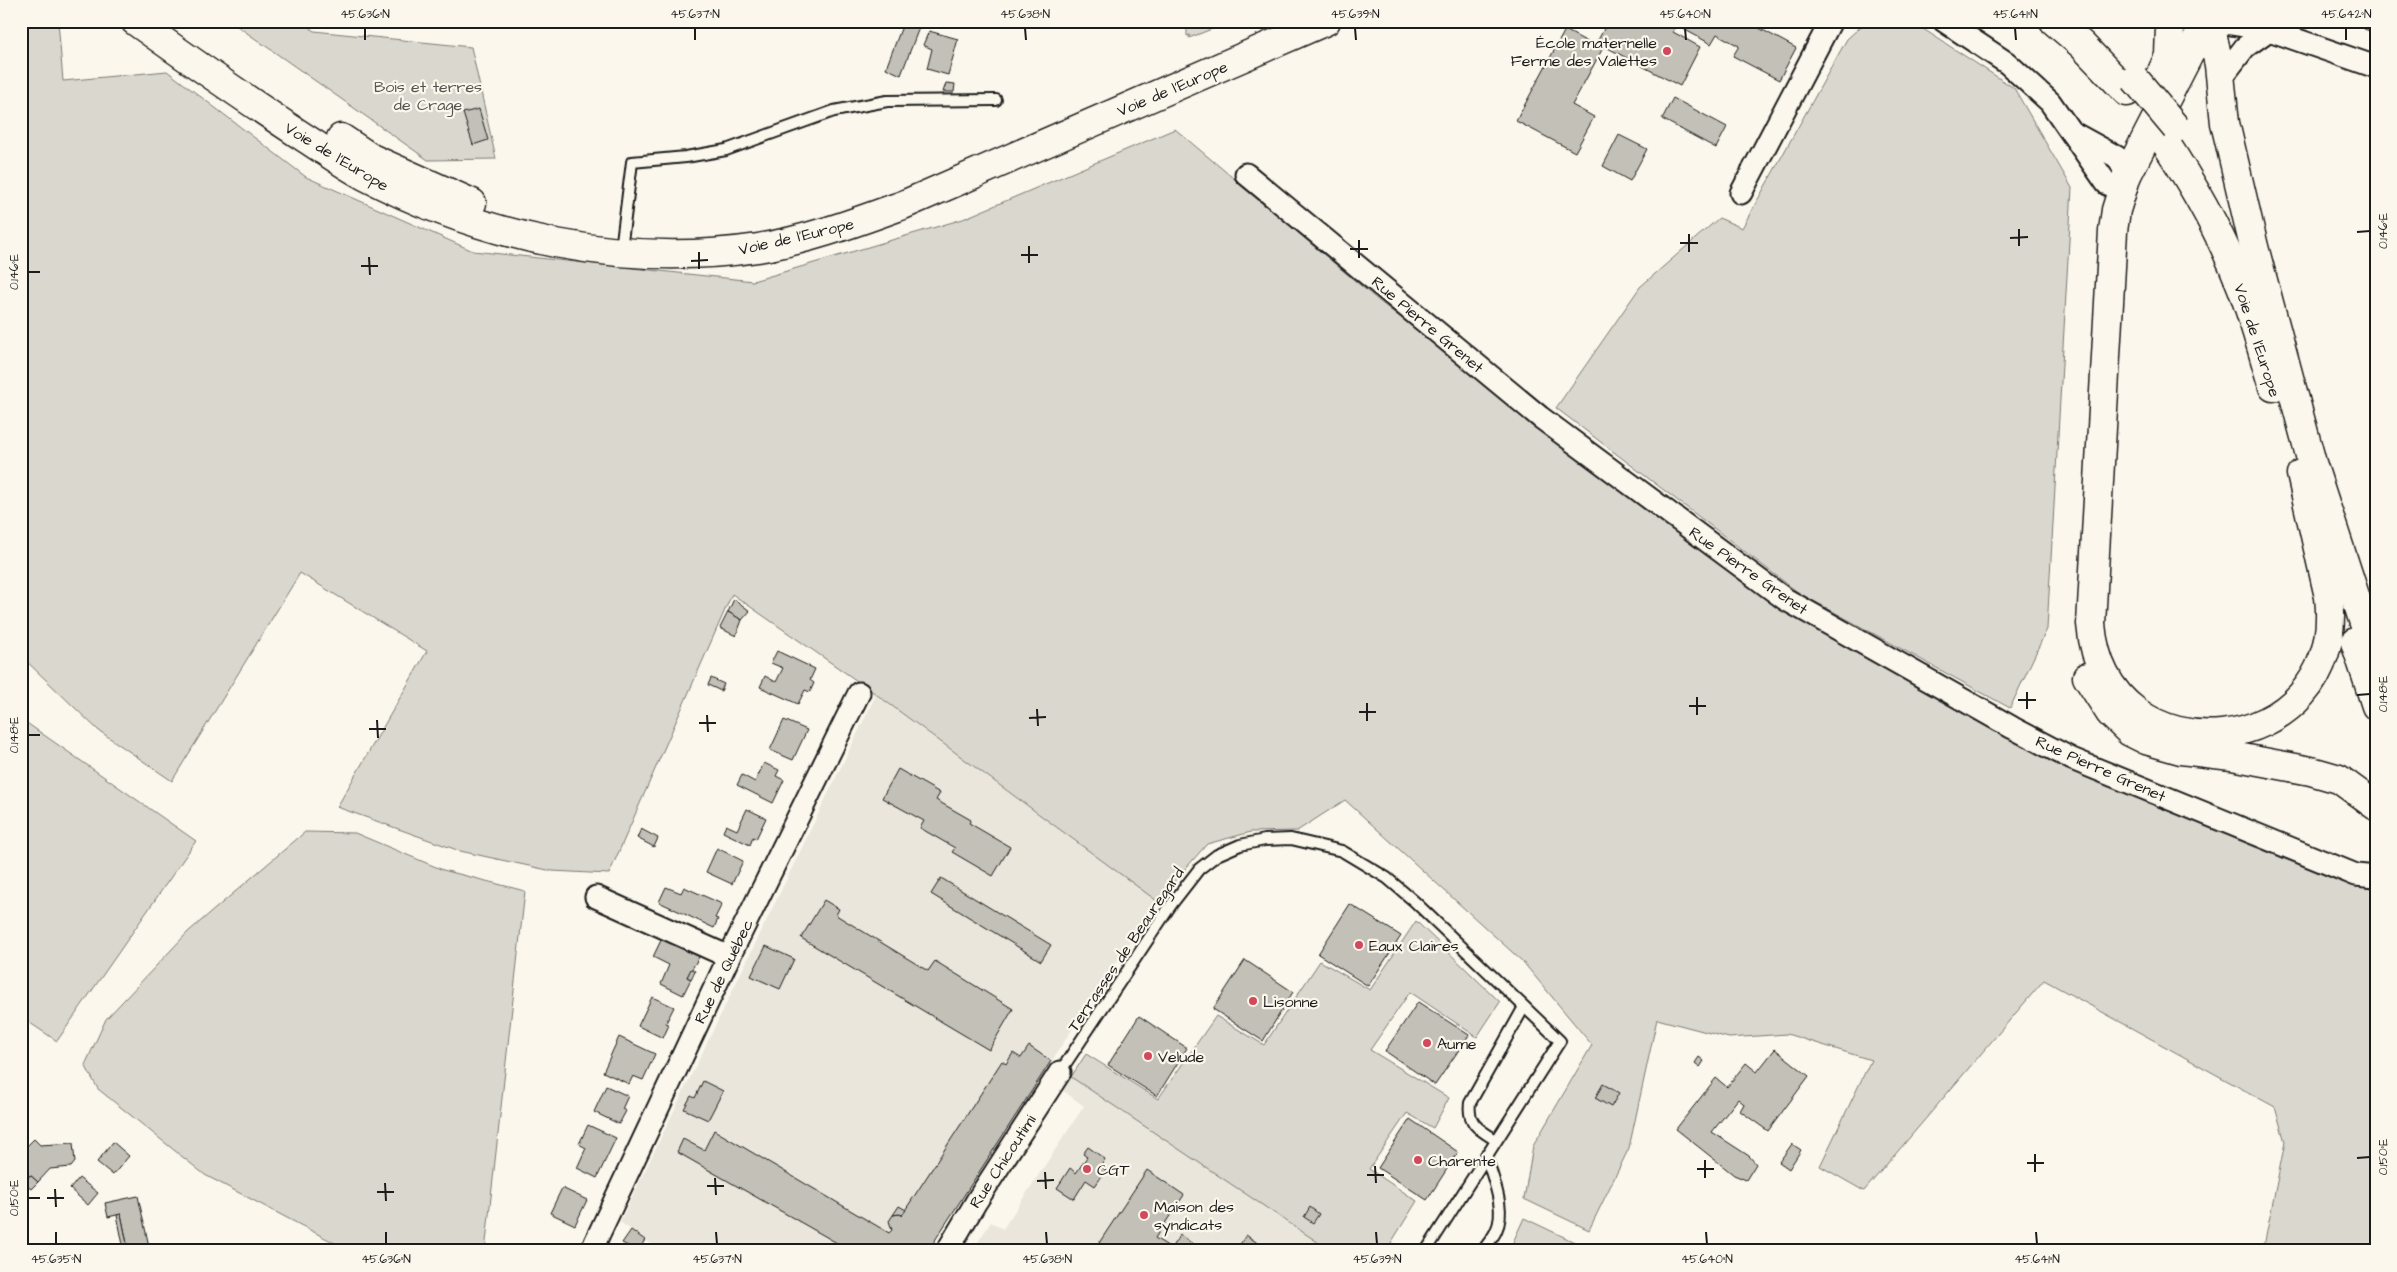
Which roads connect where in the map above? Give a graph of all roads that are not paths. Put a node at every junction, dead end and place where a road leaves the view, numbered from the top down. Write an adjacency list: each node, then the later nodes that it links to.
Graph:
1 (135, 21): 20 (main road, Voie de l'Europe)
2 (168, 21): 20 (main road, Voie de l'Europe)
3 (1279, 21): 20 (main road, Voie de l'Europe)
4 (1326, 21): 20 (main road, Voie de l'Europe)
5 (1831, 21): 19 (street)
6 (1944, 21): 16 (street)
7 (2054, 21): 14 (main road, Voie de l'Europe)
8 (2078, 21): 14 (main road, Voie de l'Europe)
9 (2166, 24): 11 (main road); 18 (main road)
10 (2264, 25): 11 (street); 12 (street); 13 (street)
11 (2212, 26): 13 (main road); 18 (main road)
12 (2376, 67)
13 (2219, 81): 21 (main road)
14 (2131, 86): 21 (main road, Voie de l'Europe, bridge)
15 (996, 100): 20 (lane)
16 (2073, 133): 18 (street); 18 (street)
17 (1246, 174): 26 (street, Rue Pierre Grenet)
18 (2118, 176): 21 (main road); 25 (main road)
19 (1741, 193)
20 (622, 246)
21 (2307, 468): 22 (main road); 24 (main road, Voie de l'Europe)
22 (2376, 660)
23 (859, 693): 28 (street, Rue de Québec)
24 (2376, 706)
25 (2376, 806)
26 (2376, 877)
27 (596, 897): 28 (street)
28 (729, 957): 33 (street, Rue de Québec)
29 (1524, 1007): 30 (lane, Terrasses de Beauregard); 31 (lane); 31 (lane, Terrasses de Beauregard)
30 (1060, 1072): 34 (street, Rue Chicoutimi)
31 (1496, 1140): 32 (lane, Terrasses de Beauregard)
32 (1486, 1155): 35 (lane, Terrasses de Beauregard); 36 (lane)
33 (591, 1251)
34 (947, 1251)
35 (1426, 1251)
36 (1483, 1251)

